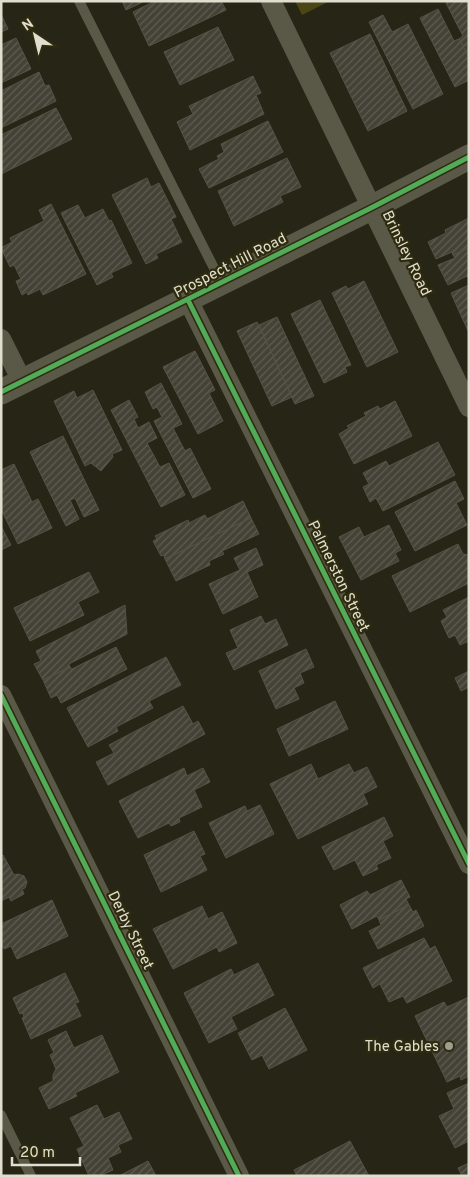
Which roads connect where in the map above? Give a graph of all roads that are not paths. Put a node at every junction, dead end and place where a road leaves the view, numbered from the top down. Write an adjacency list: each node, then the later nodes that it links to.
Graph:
1 (79, 1): 5 (lane)
2 (270, 1): 4 (street, Brinsley Road)
3 (469, 157): 4 (street, Prospect Hill Road)
4 (371, 208): 5 (street, Prospect Hill Road); 9 (street, Brinsley Road)
5 (222, 283): 6 (street, Prospect Hill Road)
6 (188, 300): 8 (street, Prospect Hill Road); 11 (street, Palmerston Street)
7 (1, 338): 8 (street)
8 (12, 387)
9 (469, 407)
10 (1, 695): 14 (street, Derby Street)
11 (469, 864)
12 (1, 1115): 13 (lane)
13 (31, 1176)
14 (239, 1176)

